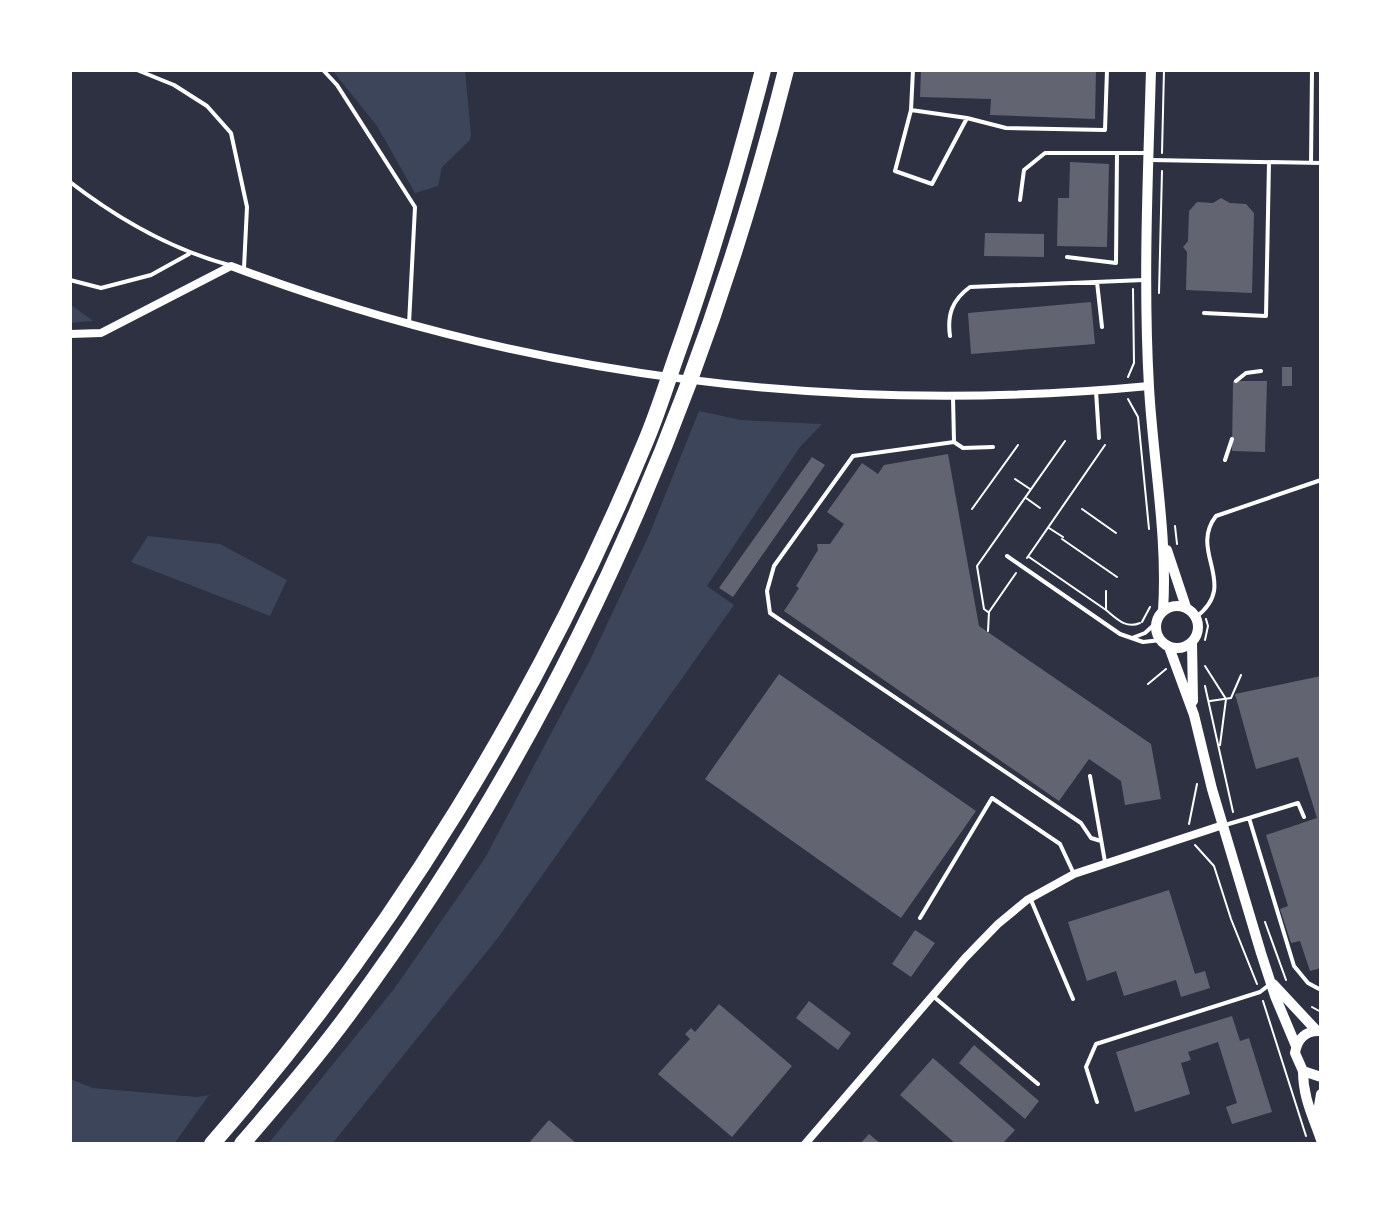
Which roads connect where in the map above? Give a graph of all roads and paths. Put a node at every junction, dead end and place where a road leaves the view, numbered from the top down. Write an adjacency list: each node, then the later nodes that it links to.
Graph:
1 (137, 70): 23 (lane)
2 (323, 70): 28 (lane)
3 (763, 70): 104 (highway)
4 (786, 70): 105 (highway)
5 (913, 70): 9 (lane)
6 (1107, 70): 10 (lane)
7 (1151, 70): 14 (street)
8 (1312, 70): 11 (lane)
9 (911, 110): 10 (lane); 10 (lane)
10 (967, 118)
11 (1312, 133): 12 (lane); 16 (lane)
12 (1321, 133)
13 (1117, 153): 14 (lane); 19 (lane); 21 (lane)
14 (1148, 157): 15 (lane); 25 (street)
15 (1269, 162): 16 (lane); 27 (lane)
16 (1311, 163): 17 (lane)
17 (1321, 163)
18 (70, 182): 20 (lane)
19 (1020, 200)
20 (189, 254): 22 (lane); 24 (lane)
21 (1067, 257)
22 (231, 266): 23 (street); 30 (street)
23 (244, 270): 28 (street)
24 (70, 280)
25 (1147, 280): 26 (lane); 34 (street)
26 (1097, 282): 29 (lane); 31 (lane)
27 (1204, 313)
28 (409, 326): 36 (street)
29 (1102, 327)
30 (70, 334)
31 (950, 336)
32 (1261, 371): 33 (lane)
33 (1236, 381)
34 (1149, 386): 35 (street); 54 (street)
35 (1096, 391): 36 (street); 37 (lane)
36 (953, 397): 40 (lane)
37 (1099, 438)
38 (1232, 439): 44 (lane)
39 (1065, 441): 47 (path)
40 (954, 442): 43 (lane); 85 (lane)
41 (1018, 445): 50 (path)
42 (1105, 445): 52 (path)
43 (993, 447)
44 (1225, 460)
45 (1015, 479): 47 (path)
46 (1321, 480): 64 (lane)
47 (1031, 490): 48 (path)
48 (1025, 498): 49 (path); 63 (path)
49 (1040, 508)
50 (972, 509)
51 (1082, 509): 53 (path)
52 (1048, 527): 56 (path); 58 (path)
53 (1116, 533)
54 (1162, 533): 60 (street); 62 (street)
55 (1007, 556): 57 (lane)
56 (1028, 557): 57 (path); 61 (path)
57 (1021, 566): 63 (path); 68 (lane)
58 (1117, 577)
59 (1106, 591): 61 (path)
60 (1186, 607): 62 (street); 64 (street)
61 (1106, 610): 65 (path)
62 (1163, 611): 66 (street)
63 (989, 612): 67 (path)
64 (1196, 617): 69 (street)
65 (1141, 623)
66 (1156, 623): 68 (lane); 70 (street)
67 (988, 631)
68 (1129, 638): 70 (lane)
69 (1192, 642): 70 (street); 77 (street)
70 (1165, 644): 77 (street)
71 (1202, 662): 75 (path)
72 (1168, 668): 74 (path)
73 (1241, 675): 75 (path)
74 (1148, 684)
75 (1226, 699): 76 (path); 78 (path)
76 (1209, 702)
77 (1194, 715): 83 (street)
78 (1220, 750)
79 (1090, 776): 85 (lane)
80 (1196, 777): 84 (path)
81 (1304, 817): 82 (lane)
82 (1249, 818): 83 (lane); 91 (lane)
83 (1223, 825): 84 (street); 90 (street)
84 (1191, 835): 86 (street); 92 (path)
85 (1101, 841): 86 (lane)
86 (1105, 862): 87 (street)
87 (1074, 874): 88 (street); 89 (lane)
88 (1030, 898): 93 (street); 94 (lane)
89 (920, 918)
90 (1272, 983): 92 (lane); 95 (street); 96 (street)
91 (1321, 990)
92 (1260, 992): 101 (lane); 107 (path)
93 (932, 996): 99 (lane); 106 (street)
94 (1073, 999)
95 (1319, 1030): 96 (street)
96 (1296, 1046): 97 (street)
97 (1303, 1071): 98 (street); 102 (street)
98 (1321, 1077)
99 (1038, 1084)
100 (1321, 1094): 102 (street)
101 (1097, 1102)
102 (1316, 1126): 103 (street)
103 (1321, 1140)
104 (212, 1144)
105 (242, 1144)
106 (805, 1144)
107 (1310, 1144)

